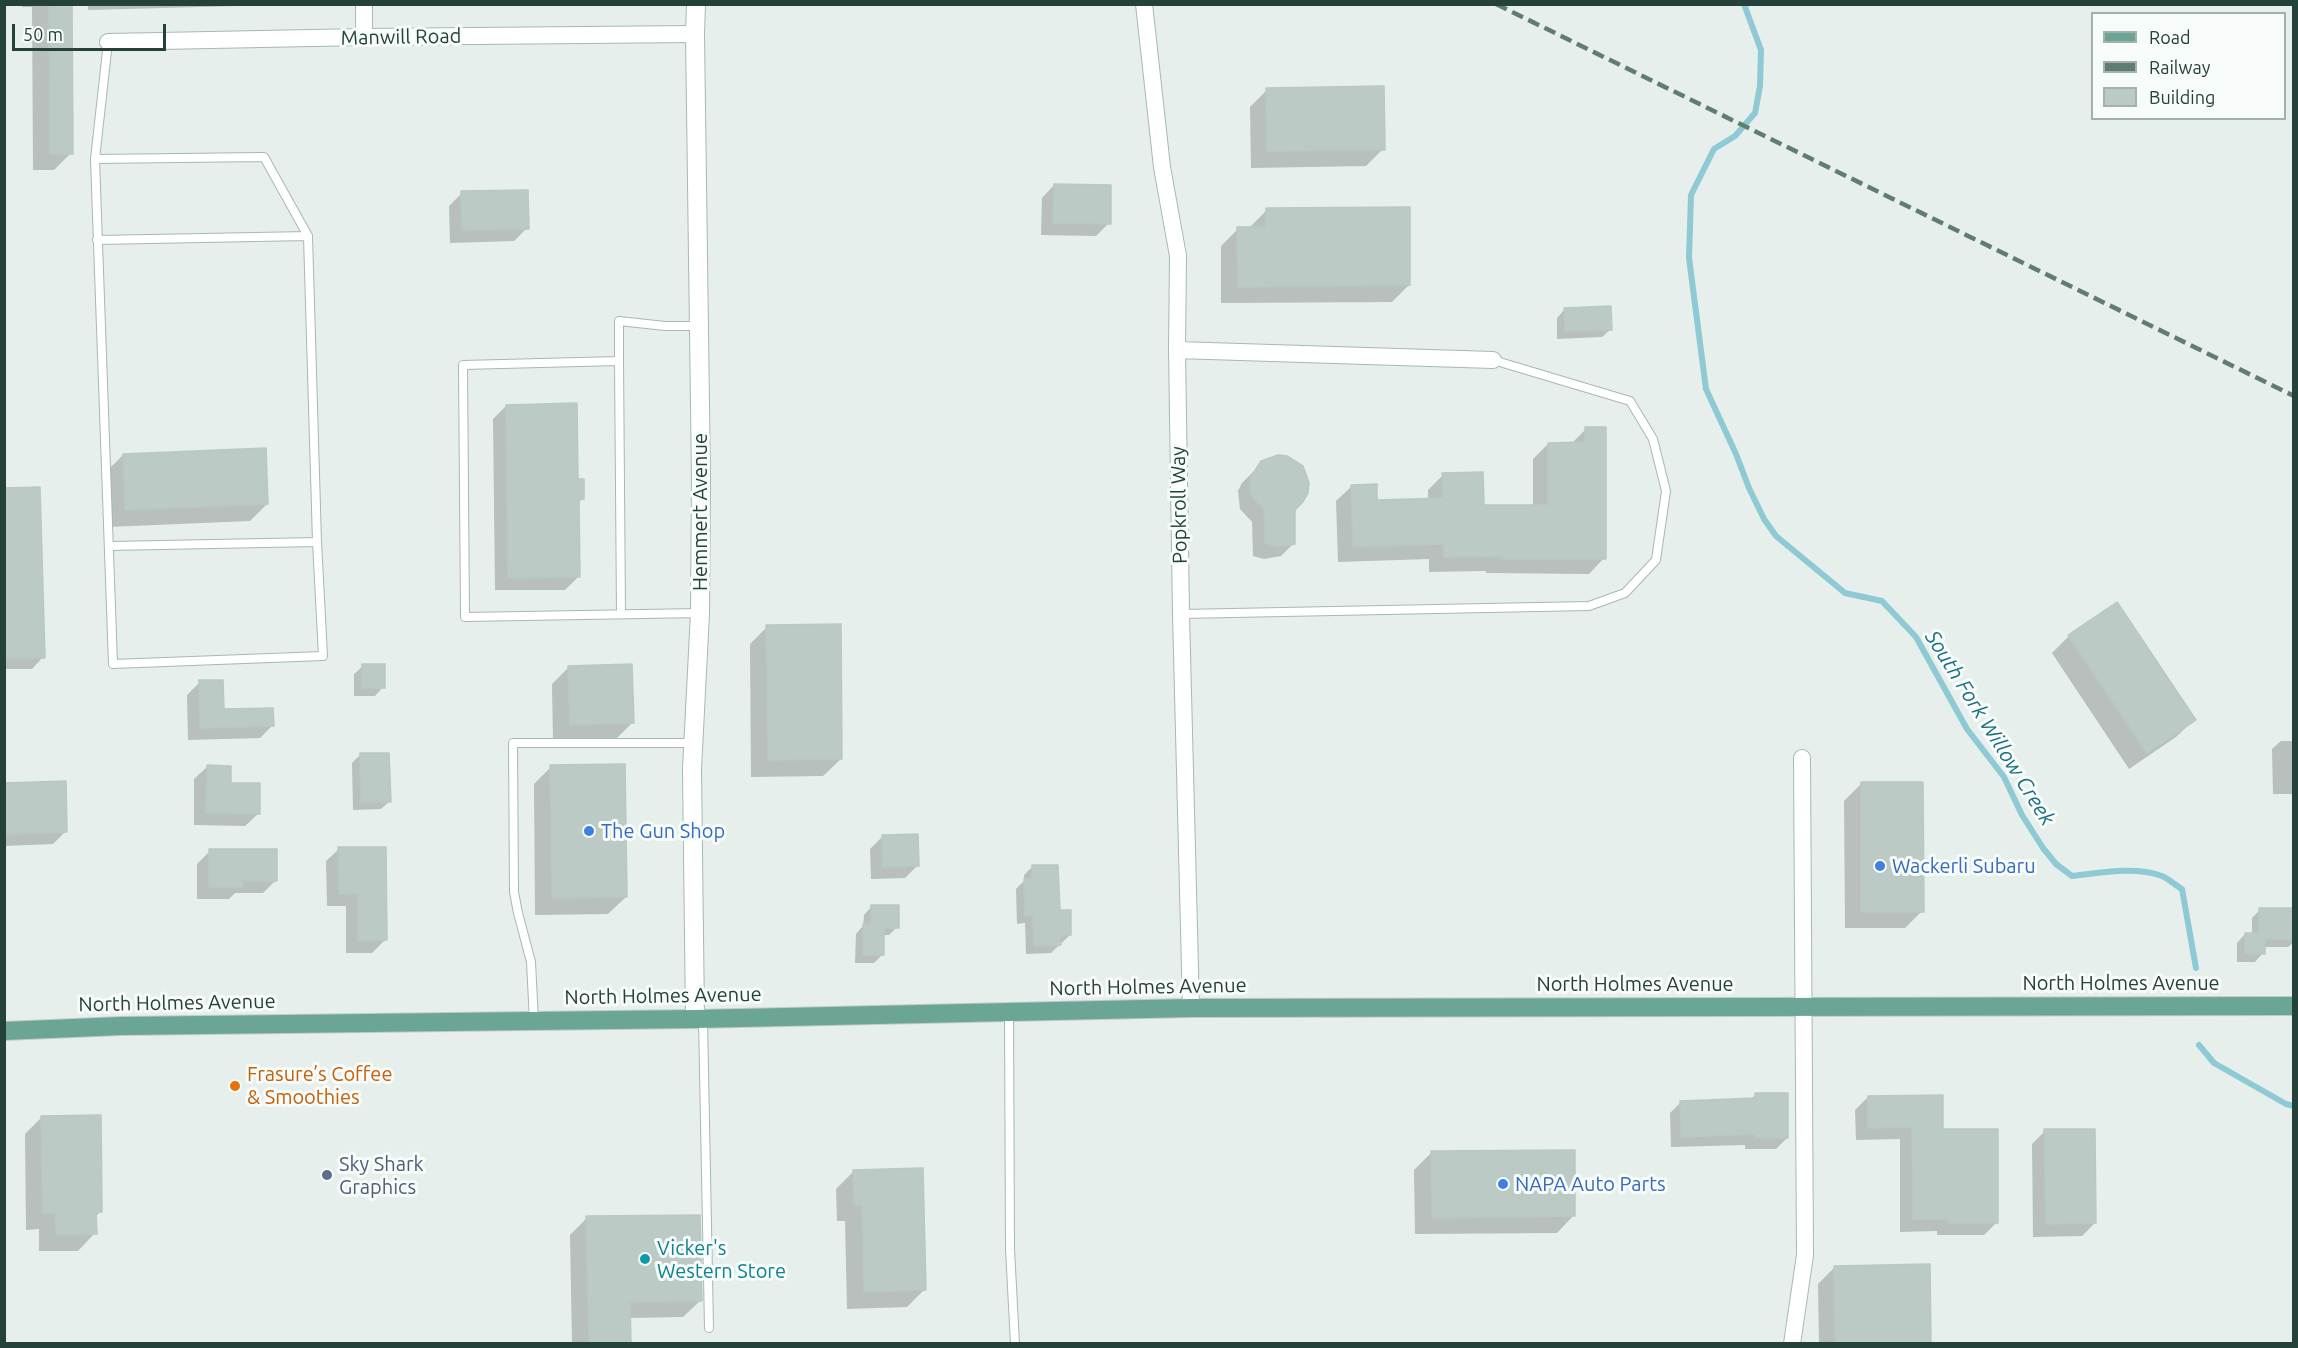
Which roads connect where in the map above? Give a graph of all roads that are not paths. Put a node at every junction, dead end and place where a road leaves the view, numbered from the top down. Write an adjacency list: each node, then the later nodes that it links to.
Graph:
1 (364, 4): 5 (street)
2 (696, 4): 4 (street, Hemmert Avenue)
3 (1144, 4): 11 (street, Popkroll Way)
4 (695, 34): 5 (street, Manwill Road); 10 (street, Hemmert Avenue)
5 (364, 37): 6 (street, Manwill Road)
6 (108, 42): 7 (lane)
7 (95, 159): 8 (lane); 9 (lane)
8 (308, 236): 9 (lane); 14 (lane)
9 (97, 240): 15 (lane)
10 (697, 326): 13 (lane); 17 (street, Hemmert Avenue)
11 (1177, 350): 12 (street); 18 (street, Popkroll Way)
12 (1493, 360): 18 (lane)
13 (619, 361): 16 (lane); 16 (lane)
14 (317, 542): 15 (lane); 15 (lane)
15 (109, 546)
16 (621, 613): 17 (lane)
17 (700, 613): 19 (street, Hemmert Avenue)
18 (1181, 614): 23 (street, Popkroll Way)
19 (693, 743): 25 (street, Hemmert Avenue); 26 (lane)
20 (1802, 758): 22 (street)
21 (2294, 1005): 22 (main road, North Holmes Avenue)
22 (1803, 1006): 23 (main road, North Holmes Avenue); 30 (street)
23 (1191, 1008): 24 (main road, North Holmes Avenue)
24 (1009, 1012): 25 (main road, North Holmes Avenue); 29 (lane)
25 (699, 1019): 26 (main road, North Holmes Avenue); 28 (lane)
26 (534, 1021): 27 (main road, North Holmes Avenue)
27 (4, 1031)
28 (709, 1328)
29 (1015, 1344)
30 (1792, 1344)

